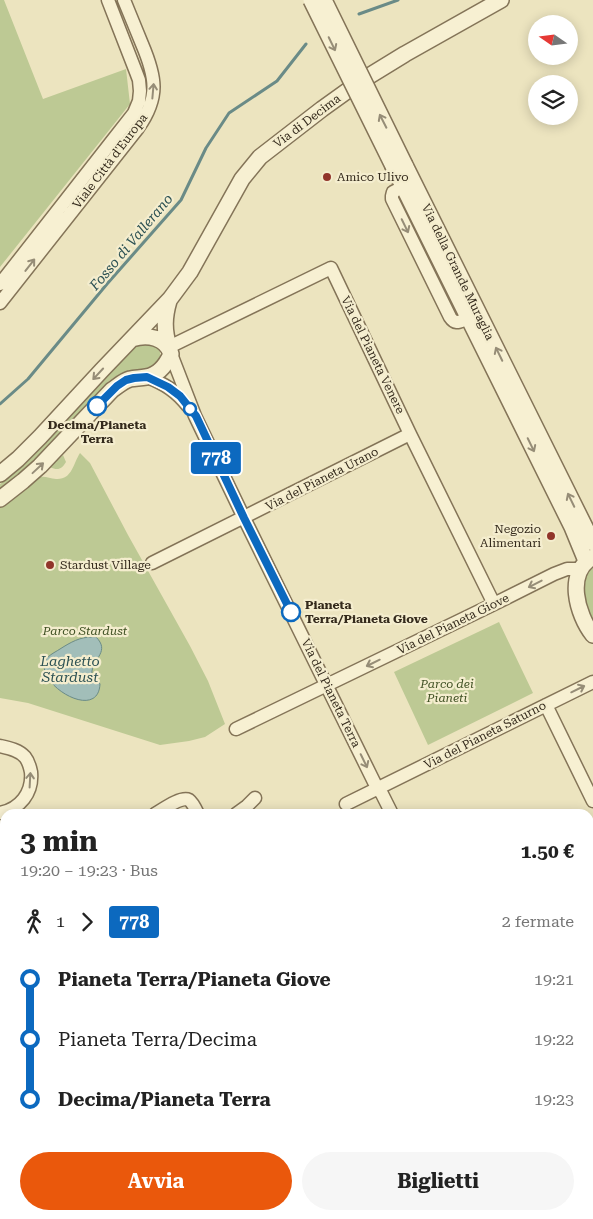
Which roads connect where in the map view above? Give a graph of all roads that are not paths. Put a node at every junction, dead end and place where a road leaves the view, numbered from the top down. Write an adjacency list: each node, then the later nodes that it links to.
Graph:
1 (108, 0): 7 (street, Viale Città d'Europa)
2 (124, 0): 9 (street, Viale Città d'Europa, one-way to 2)
3 (311, 0): 6 (street, one-way to 6, bridge)
4 (324, 0): 6 (street, Via della Grande Muraglia, one-way to 4, bridge)
5 (501, 0): 8 (street, Via di Decima)
6 (399, 165): 18 (street, Via della Grande Muraglia, one-way to 6); 19 (street, Via della Grande Muraglia, one-way to 19)
7 (0, 284)
8 (170, 299): 10 (street, Via di Decima); 11 (street, Via di Decima)
9 (0, 303)
10 (132, 339): 11 (street); 15 (street, Via di Decima, one-way to 15)
11 (170, 350): 12 (street); 13 (street, Via del Pianeta Terra); 14 (street, Via del Pianeta Venere)
12 (147, 377): 13 (street); 16 (street, one-way to 12)
13 (196, 416): 17 (street, Via del Pianeta Terra)
14 (410, 434): 17 (street, Via del Pianeta Urano); 21 (street, Via del Pianeta Venere)
15 (0, 474)
16 (0, 499)
17 (244, 518): 20 (street, Via del Pianeta Urano); 24 (street, Via del Pianeta Terra)
18 (593, 543)
19 (587, 562): 21 (street, Via del Pianeta Giove, one-way to 21); 22 (street, Via della Grande Muraglia)
20 (152, 563)
21 (494, 604): 24 (street, Via del Pianeta Giove, one-way to 24)
22 (593, 635)
23 (593, 682): 25 (street, Via del Pianeta Saturno, one-way to 23)
24 (327, 685): 26 (street, Via del Pianeta Giove); 28 (street, Via del Pianeta Terra, one-way to 28)
25 (546, 705): 28 (street, Via del Pianeta Saturno); 30 (street)
26 (236, 729)
27 (0, 746): 32 (street, one-way to 27)
28 (377, 788): 31 (street, Via del Pianeta Saturno); 36 (street, Via del Pianeta Terra)
29 (255, 798): 35 (street)
30 (593, 801)
31 (346, 804)
32 (12, 809)
33 (163, 809): 34 (street)
34 (195, 809)
35 (243, 809)
36 (390, 809)

